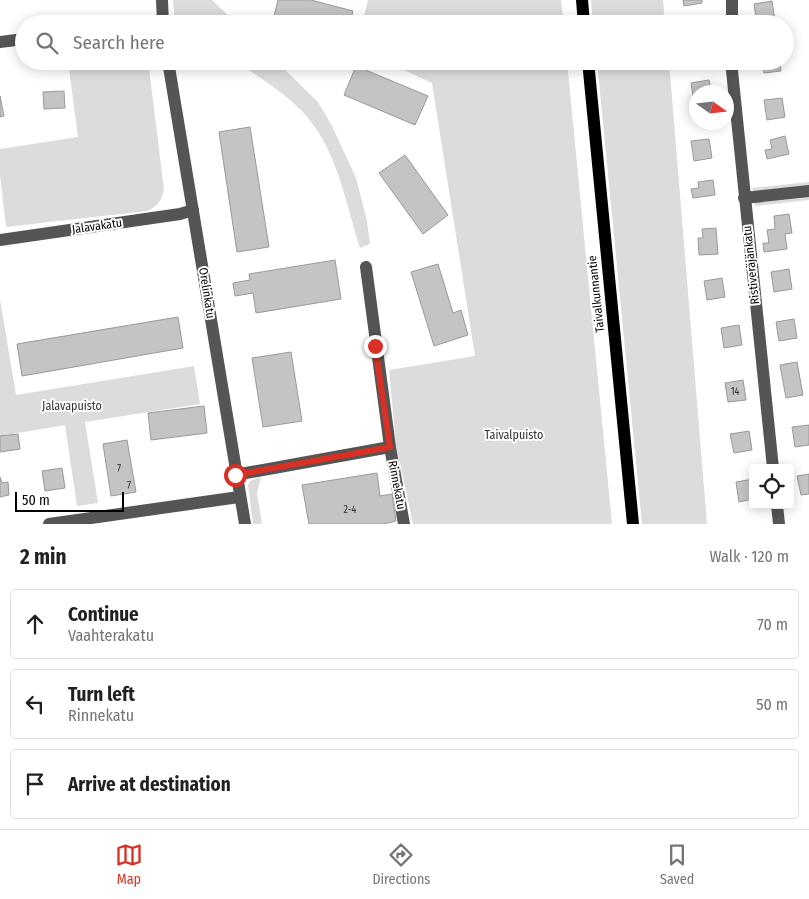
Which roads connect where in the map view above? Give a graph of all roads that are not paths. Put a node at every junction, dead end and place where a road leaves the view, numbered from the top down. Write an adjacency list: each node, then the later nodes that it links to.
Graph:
1 (162, 0): 4 (street)
2 (582, 0): 5 (main road)
3 (732, 0): 6 (street)
4 (163, 15)
5 (583, 15)
6 (732, 15)
7 (15, 40): 8 (street)
8 (0, 42)
9 (170, 70): 14 (street, Orelinkatu)
10 (589, 70): 25 (main road, Taivalkunnantie)
11 (732, 70): 13 (street, Ristiveräjänkatu)
12 (809, 191): 13 (street)
13 (744, 198): 18 (street, Ristiveräjänkatu)
14 (193, 210): 15 (street, Jalavakatu); 19 (street, Orelinkatu)
15 (0, 240)
16 (366, 267): 17 (street, Rinnekatu)
17 (390, 447): 19 (street); 24 (street, Rinnekatu)
18 (773, 464)
19 (235, 475): 20 (street, Orelinkatu)
20 (239, 497): 22 (street); 23 (street, Orelinkatu)
21 (777, 509): 26 (street)
22 (49, 524)
23 (245, 524)
24 (404, 524)
25 (633, 524)
26 (779, 524)

